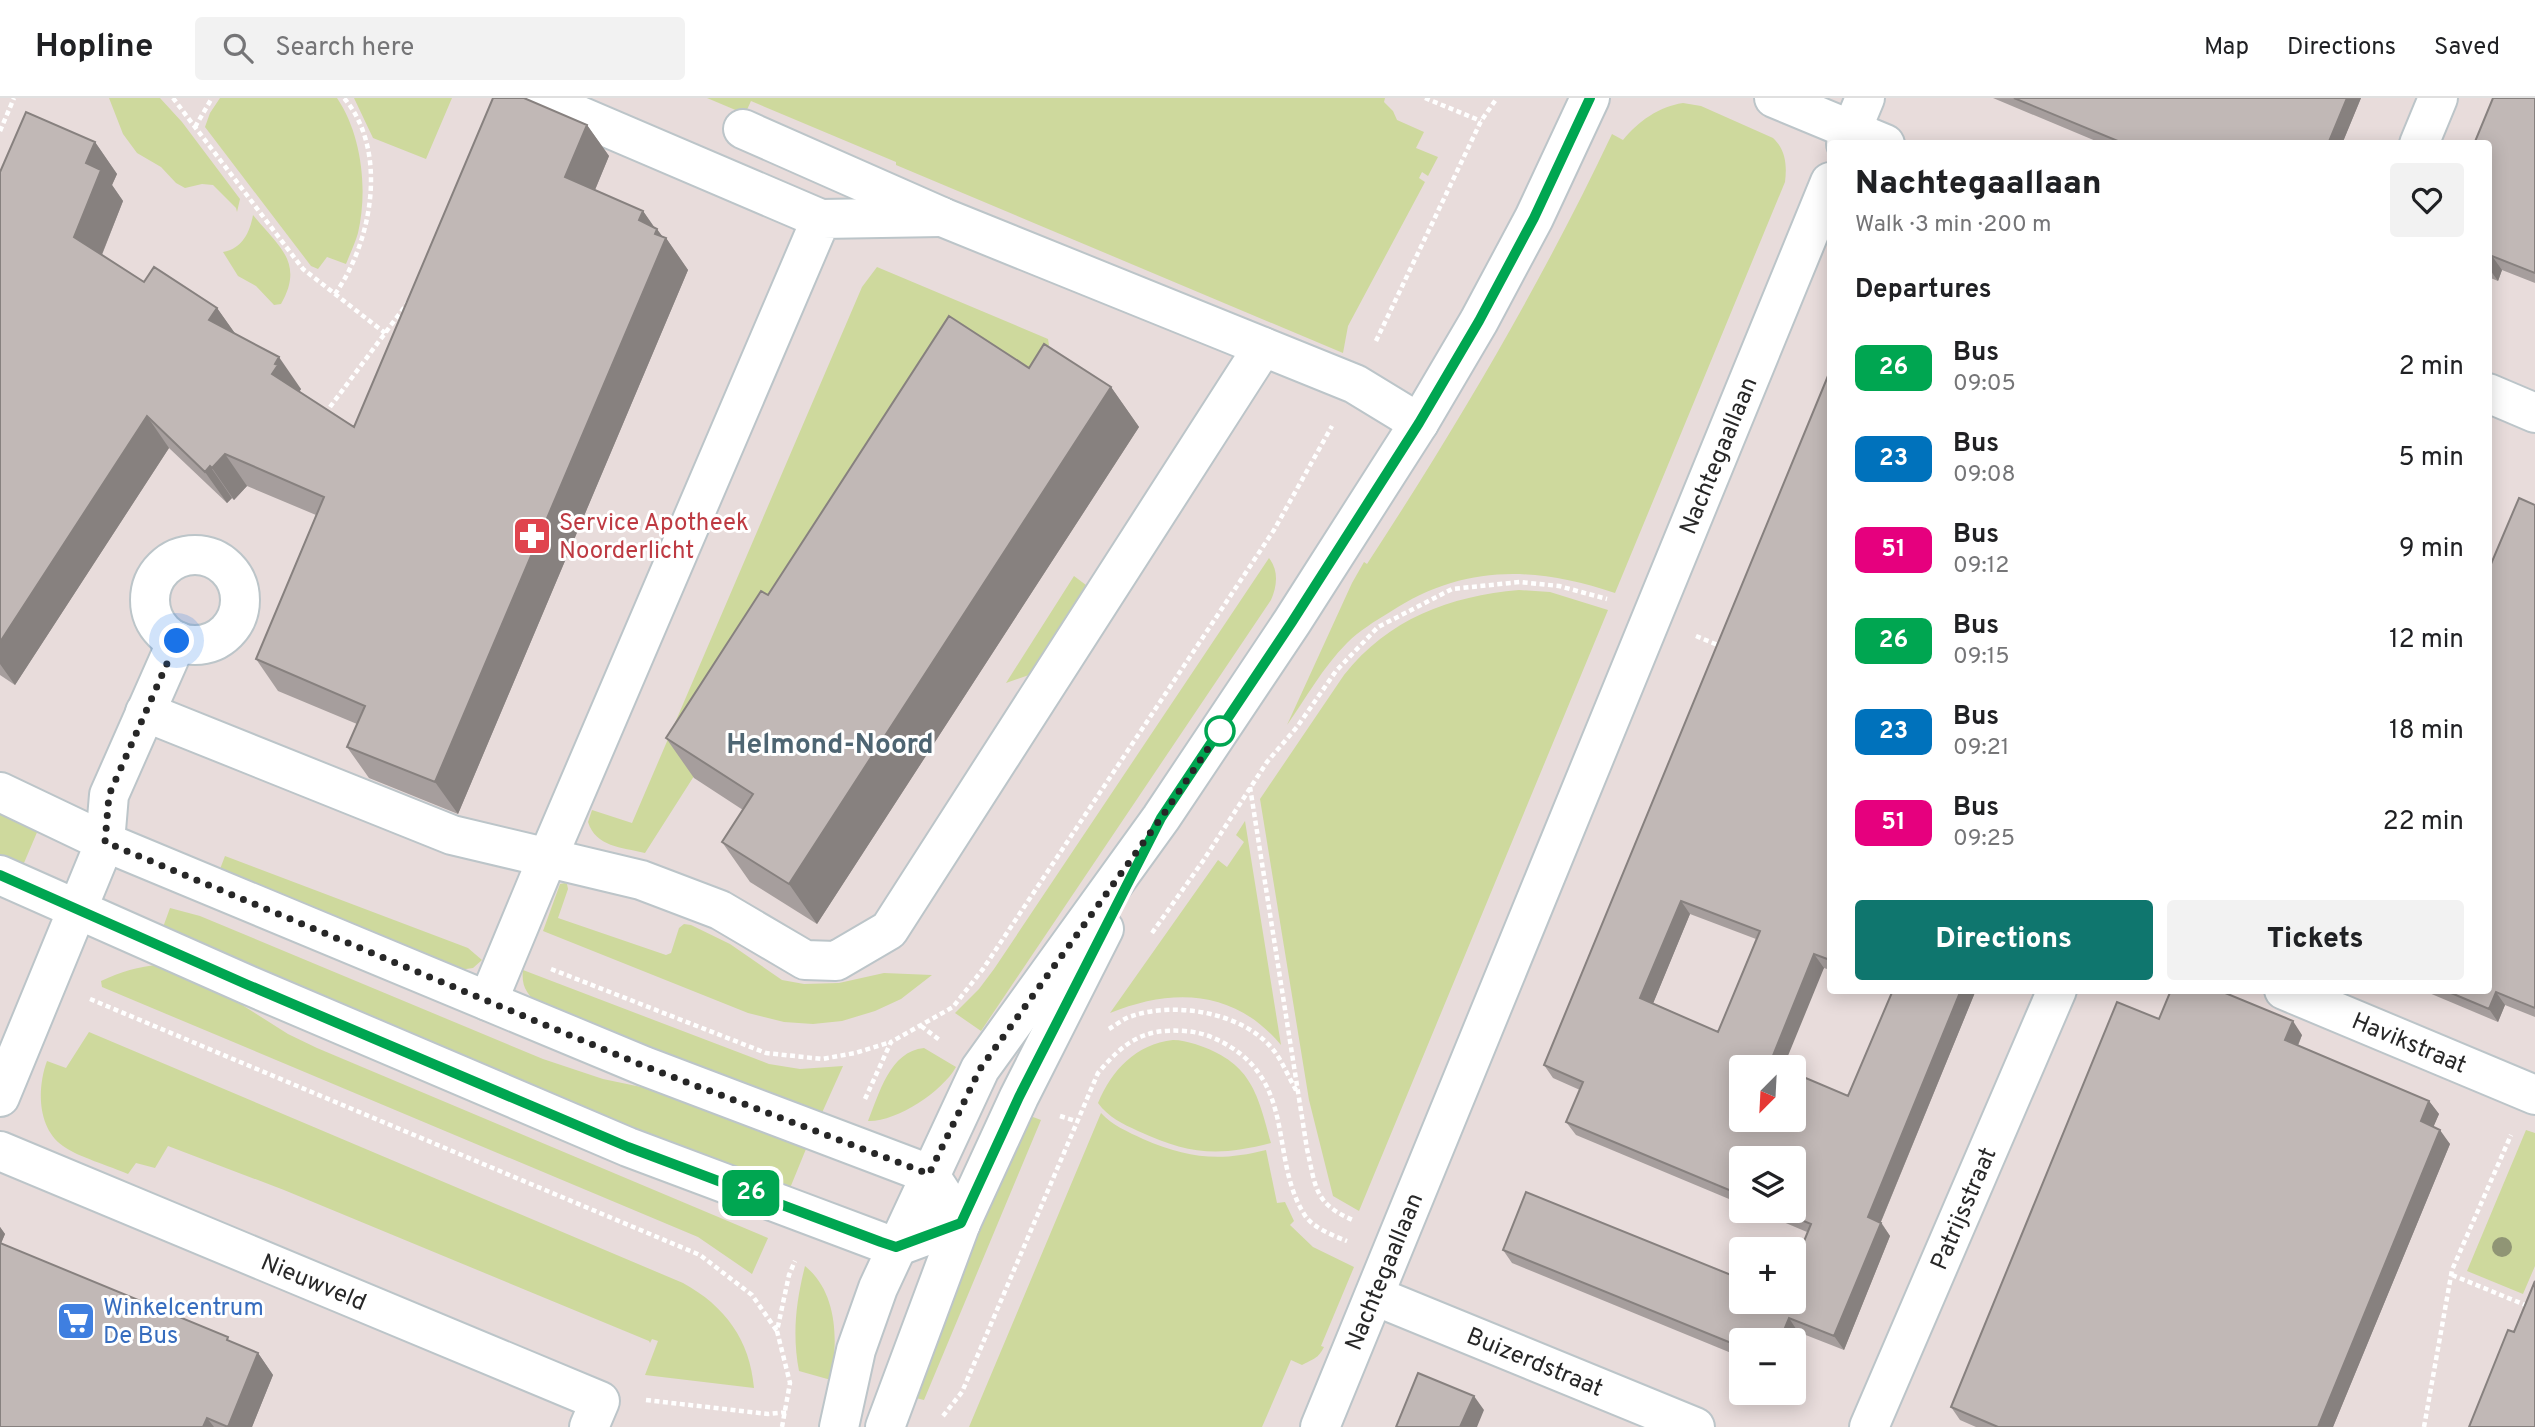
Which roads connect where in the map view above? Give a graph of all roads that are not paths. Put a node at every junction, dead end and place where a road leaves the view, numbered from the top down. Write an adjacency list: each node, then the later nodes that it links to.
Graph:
1 (538, 98): 10 (street)
2 (1590, 98): 14 (street)
3 (1774, 98): 6 (street)
4 (2438, 98): 7 (street)
5 (743, 129): 9 (street)
6 (1862, 129)
7 (2421, 140)
8 (1827, 189): 32 (street, Nachtegaallaan)
9 (942, 217): 10 (street); 11 (street)
10 (821, 219): 20 (street)
11 (1263, 347): 14 (street); 20 (street)
12 (2492, 395): 13 (street)
13 (2535, 412)
14 (1419, 423): 18 (street)
15 (177, 641): 16 (street)
16 (145, 712): 19 (street); 20 (street)
17 (0, 792): 19 (street)
18 (1161, 818): 29 (street); 30 (street)
19 (105, 842): 22 (street); 25 (street)
20 (547, 859): 25 (street)
21 (0, 875): 22 (street)
22 (78, 908): 27 (street); 31 (street)
23 (2055, 994): 38 (street, Patrijsstraat)
24 (2294, 994): 26 (street, Havikstraat)
25 (488, 1001): 29 (street)
26 (2532, 1094)
27 (0, 1097)
28 (0, 1151): 33 (street, Nieuwveld)
29 (929, 1174): 30 (street); 31 (street)
30 (961, 1223): 31 (street); 35 (street)
31 (896, 1247): 34 (street)
32 (1375, 1296): 36 (street, Nachtegaallaan); 37 (street, Buizerdstraat)
33 (595, 1414)
34 (840, 1422)
35 (885, 1427)
36 (1320, 1427)
37 (1695, 1427)
38 (1869, 1427)

